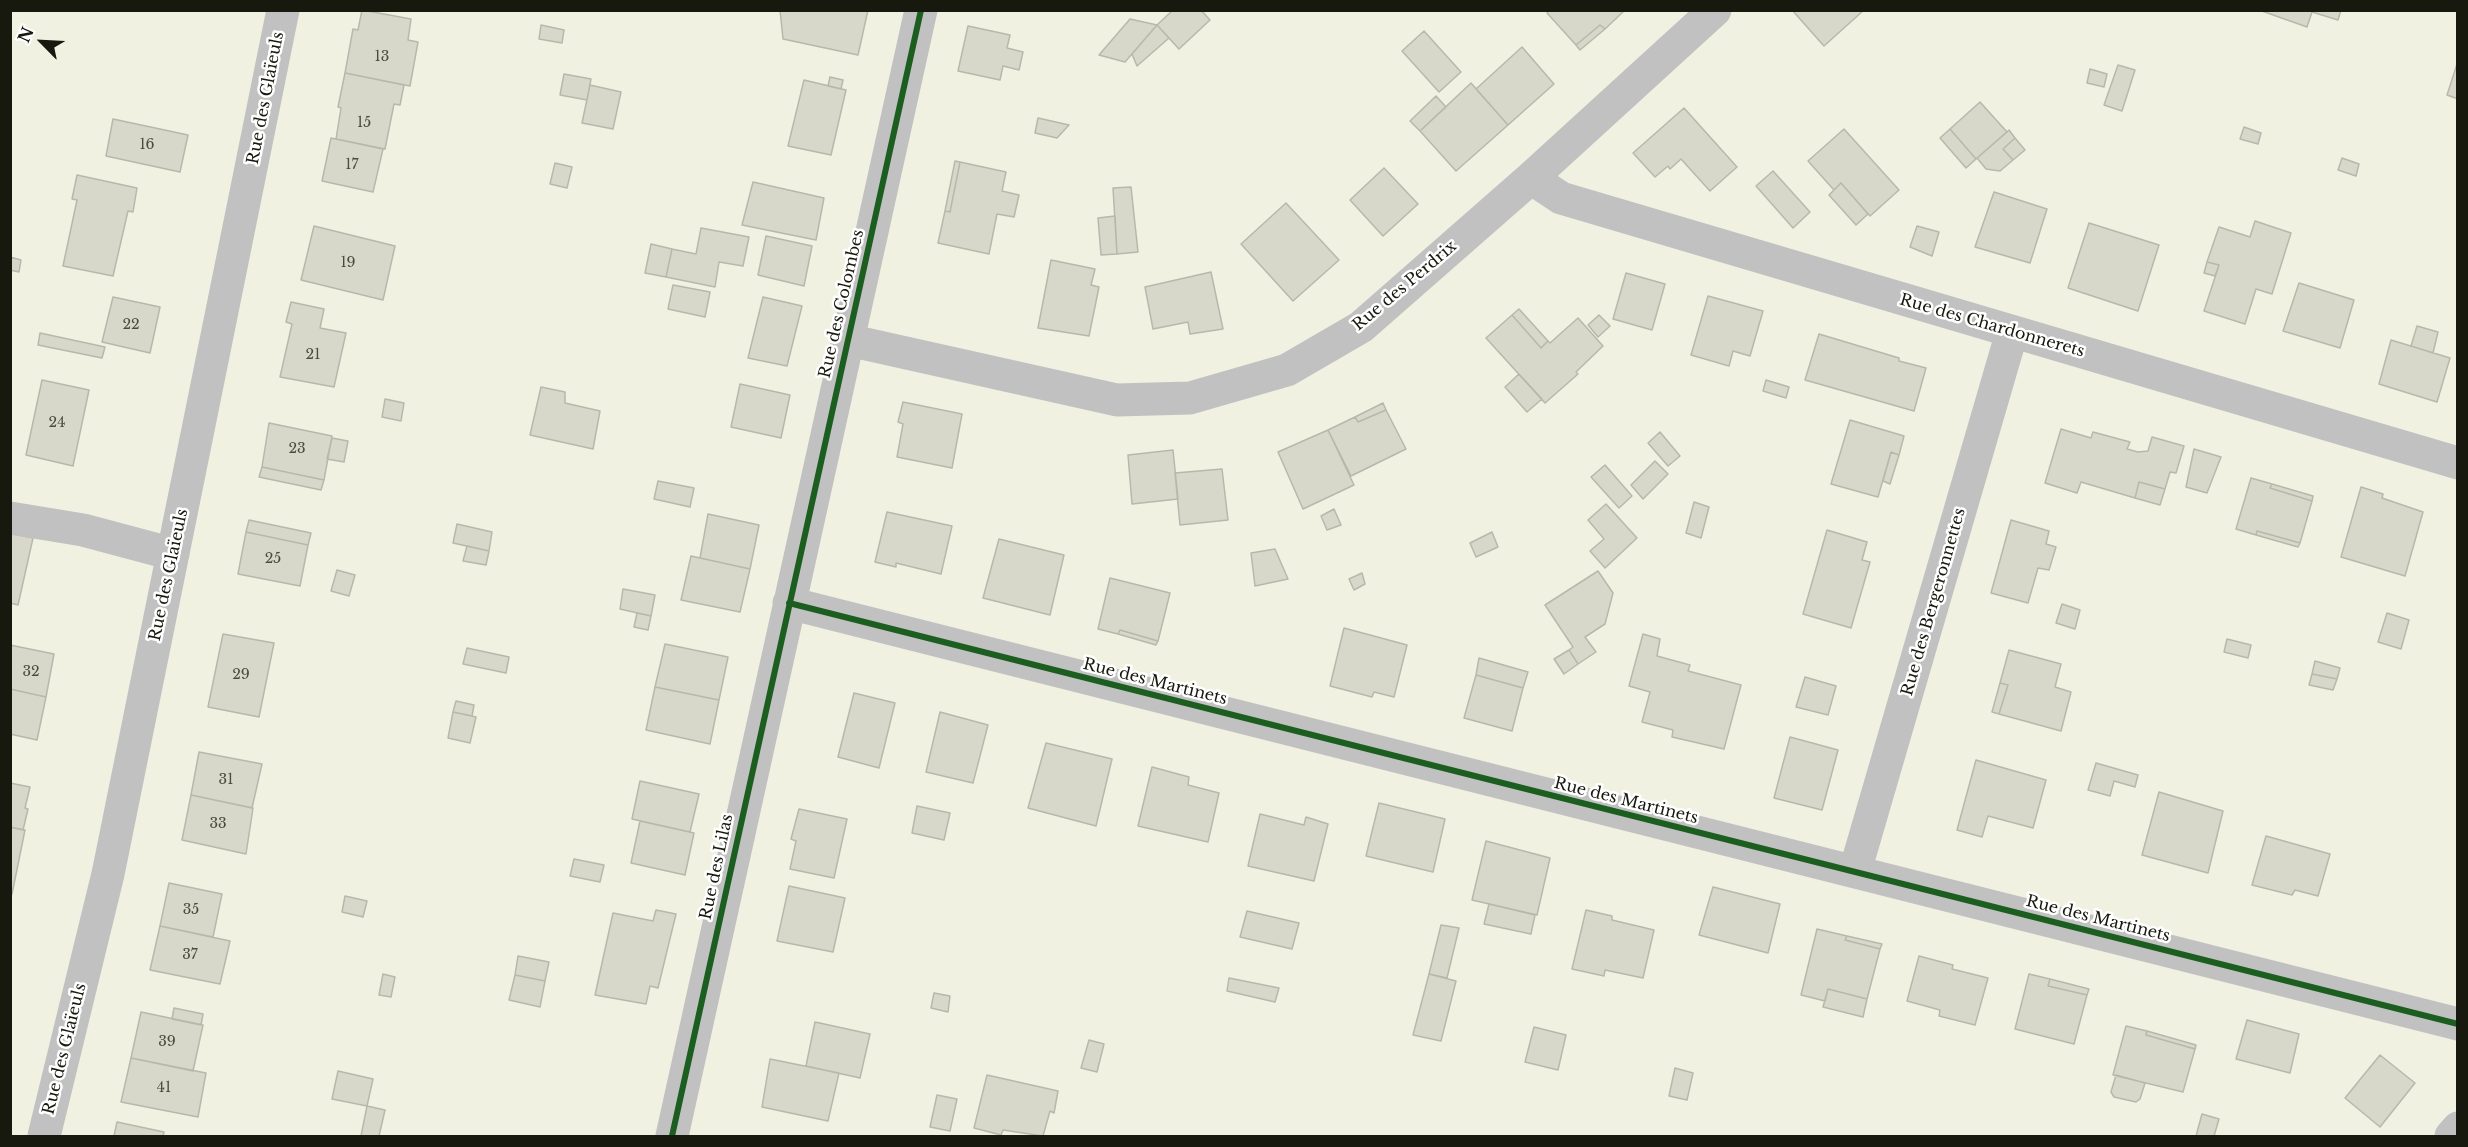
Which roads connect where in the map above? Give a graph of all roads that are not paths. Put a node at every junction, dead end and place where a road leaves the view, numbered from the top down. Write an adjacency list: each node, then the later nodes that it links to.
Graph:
1 (283, 10): 9 (street, Rue des Glaïeuls)
2 (921, 10): 6 (street, Rue des Colombes)
3 (1714, 10): 4 (street, Rue des Perdrix)
4 (1531, 178): 5 (street, Rue des Chardonnerets); 6 (street, Rue des Perdrix)
5 (2012, 332): 7 (street, Rue des Chardonnerets); 11 (street, Rue des Bergeronnettes)
6 (848, 340): 10 (street, Rue des Colombes)
7 (2457, 463)
8 (10, 518): 9 (street)
9 (173, 554): 14 (street, Rue des Glaïeuls)
10 (789, 603): 11 (street, Rue des Martinets); 15 (street, Rue des Lilas)
11 (1855, 871): 12 (street, Rue des Martinets)
12 (2457, 1024)
13 (2457, 1128): 16 (street)
14 (44, 1137)
15 (672, 1137)
16 (2451, 1137)

